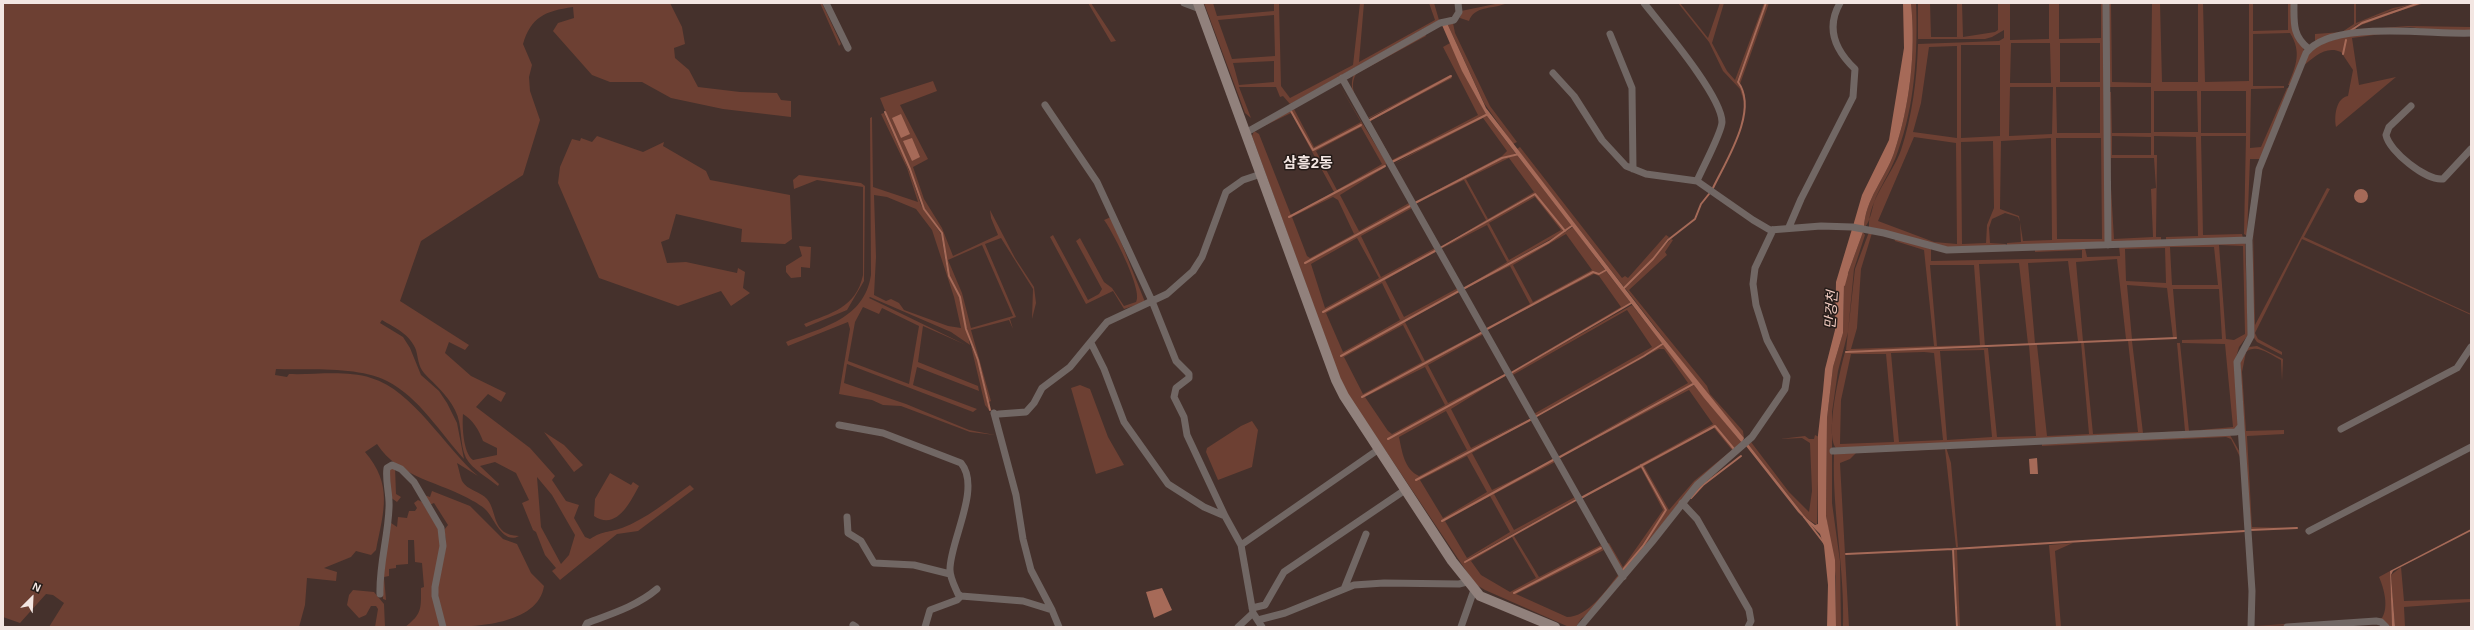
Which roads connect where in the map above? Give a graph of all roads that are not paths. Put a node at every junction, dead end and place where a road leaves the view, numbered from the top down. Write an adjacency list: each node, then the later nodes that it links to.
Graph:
1 (826, 3): 11 (street)
2 (1184, 3): 8 (street)
3 (1458, 3): 14 (street)
4 (1644, 3): 21 (street)
5 (1840, 3): 22 (street)
6 (2106, 3): 25 (street)
7 (2294, 3): 12 (street)
8 (1199, 6): 17 (street)
9 (2471, 33): 12 (street)
10 (1610, 34): 19 (street)
11 (848, 48)
12 (2309, 49): 24 (street)
13 (1554, 73): 19 (street)
14 (1342, 78): 17 (street); 43 (street)
15 (1046, 105): 26 (street)
16 (2411, 106): 18 (street)
17 (1247, 132): 20 (street)
18 (2471, 150)
19 (1633, 169): 21 (street)
20 (1261, 174): 26 (street); 33 (street)
21 (1697, 181): 23 (street)
22 (1789, 227): 23 (street); 25 (street)
23 (1773, 230): 36 (street)
24 (2249, 240): 25 (street); 30 (street)
25 (2108, 245)
26 (1152, 301): 27 (street); 37 (street)
27 (1091, 343): 37 (street); 50 (street)
28 (2471, 347): 31 (street)
29 (839, 425): 42 (street)
30 (2241, 426): 34 (street); 63 (street)
31 (2341, 429)
32 (2471, 447): 39 (street)
33 (1379, 449): 35 (street); 41 (street)
34 (1833, 451)
35 (1405, 490): 44 (street); 51 (street)
36 (1682, 503): 43 (street); 62 (street)
37 (1225, 516): 41 (street)
38 (847, 517): 42 (street)
39 (2309, 531)
40 (1366, 534): 46 (street)
41 (1241, 545): 51 (street)
42 (950, 574): 49 (street)
43 (1623, 577): 61 (street)
44 (1467, 582): 46 (street); 47 (street)
45 (657, 589): 54 (street)
46 (1344, 589): 52 (street)
47 (1474, 590): 59 (street); 60 (street)
48 (380, 594): 53 (street)
49 (961, 596): 50 (street); 55 (street)
50 (1052, 610): 56 (street)
51 (1253, 610): 52 (street); 57 (street)
52 (1258, 620): 58 (street)
53 (443, 627)
54 (585, 627)
55 (925, 627)
56 (1059, 627)
57 (1238, 627)
58 (1262, 627)
59 (1460, 627)
60 (1555, 627)
61 (1580, 627)
62 (1748, 627)
63 (2252, 627)
64 (2287, 627): 65 (street)
65 (2386, 627)

